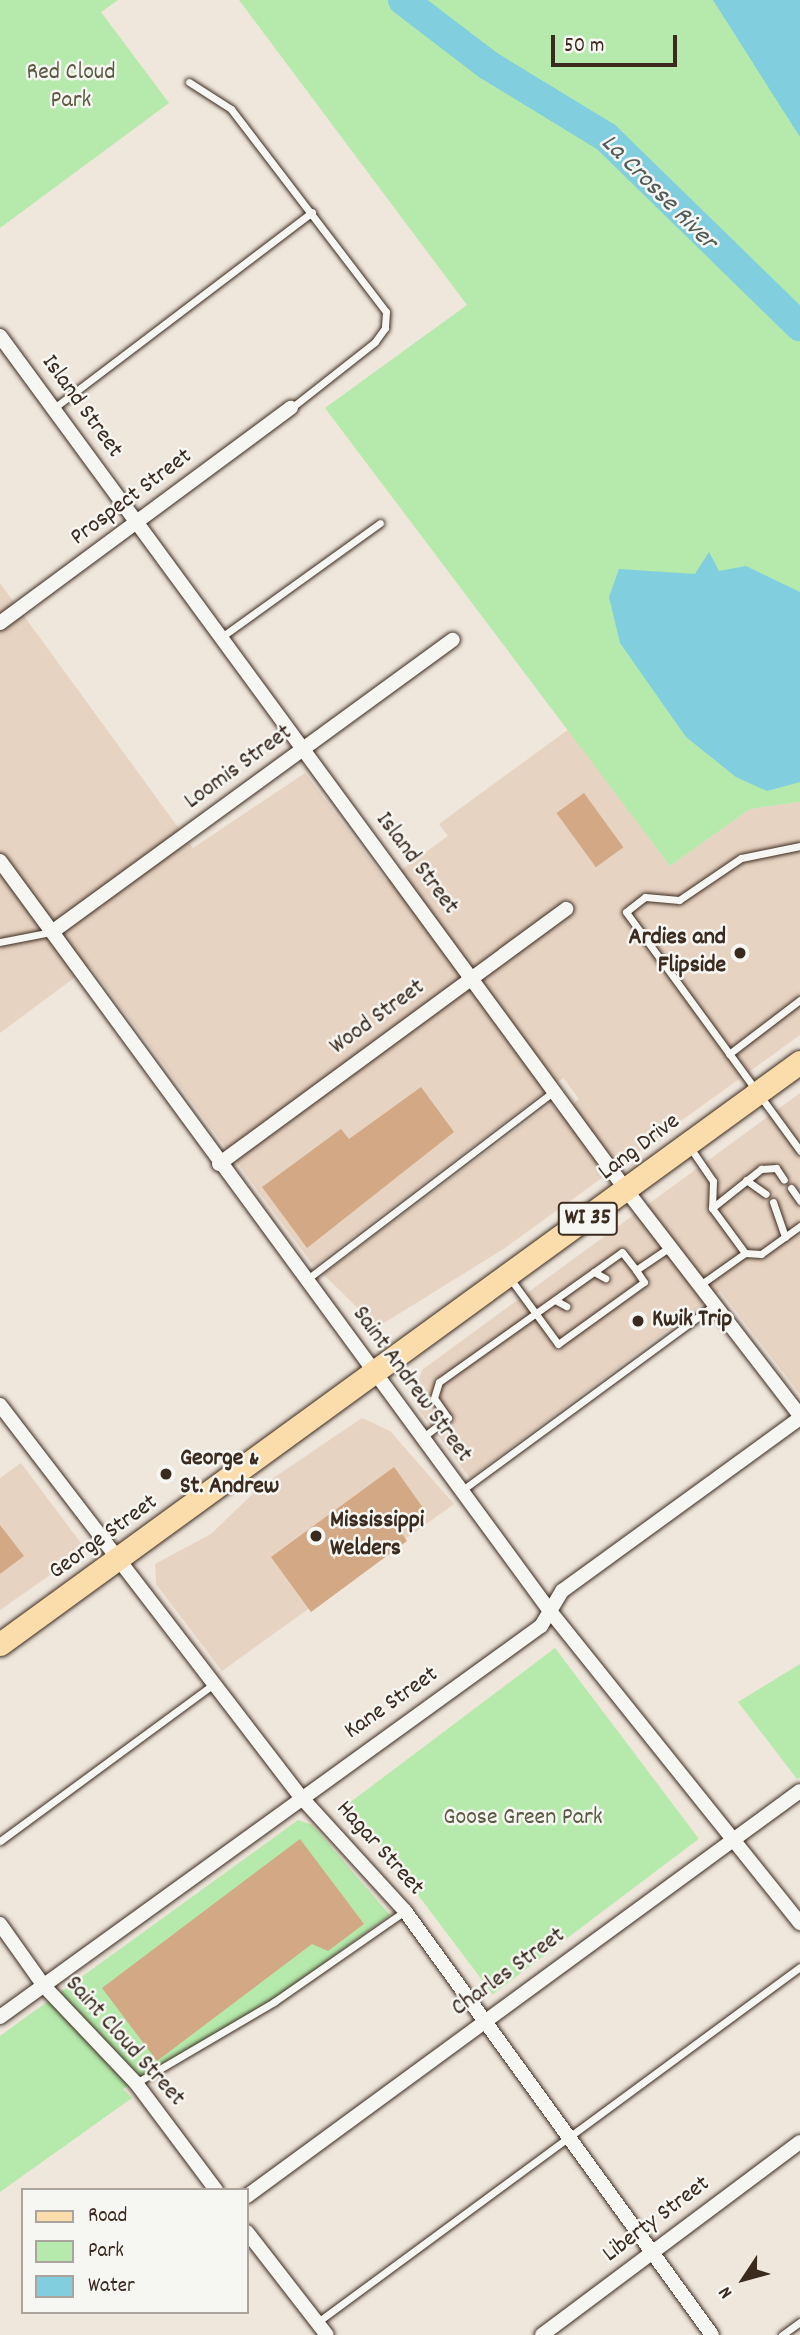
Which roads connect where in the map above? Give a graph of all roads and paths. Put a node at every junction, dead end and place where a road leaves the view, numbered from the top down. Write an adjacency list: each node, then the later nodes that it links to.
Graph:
1 (189, 82): 2 (lane)
2 (312, 212): 4 (lane); 5 (lane)
3 (0, 335): 4 (street, Island Street)
4 (54, 408): 7 (street, Island Street)
5 (291, 408): 7 (street, Prospect Street)
6 (380, 523): 9 (lane)
7 (136, 524): 8 (street, Prospect Street); 9 (street, Island Street)
8 (0, 623)
9 (220, 638): 11 (street, Island Street)
10 (453, 640): 11 (street, Loomis Street)
11 (302, 751): 15 (street, Loomis Street); 17 (street, Island Street)
12 (800, 846): 19 (lane)
13 (0, 861): 15 (street, Saint Andrew Street)
14 (566, 909): 17 (street, Wood Street)
15 (52, 932): 16 (lane); 27 (street, Saint Andrew Street)
16 (0, 942)
17 (471, 977): 21 (street, Island Street); 27 (street, Wood Street)
18 (800, 1000): 19 (lane)
19 (730, 1054): 22 (lane)
20 (800, 1062): 22 (main road, Lang Drive / WI 35)
21 (554, 1091): 31 (street, Island Street); 44 (lane)
22 (758, 1093): 24 (lane); 25 (main road, Lang Drive / WI 35)
23 (800, 1135): 24 (lane)
24 (792, 1140): 26 (lane)
25 (689, 1145): 31 (main road, Lang Drive / WI 35); 35 (lane)
26 (800, 1151)
27 (219, 1164): 44 (street, Saint Andrew Street)
28 (746, 1180): 29 (lane); 32 (lane); 35 (lane)
29 (784, 1180)
30 (791, 1188): 33 (lane)
31 (627, 1191): 38 (street, Island Street); 42 (main road, Lang Drive / WI 35)
32 (766, 1194)
33 (800, 1200)
34 (773, 1202): 37 (lane)
35 (712, 1208): 39 (lane)
36 (800, 1226): 37 (lane)
37 (785, 1237): 39 (lane)
38 (670, 1247): 40 (lane); 45 (street, Island Street)
39 (745, 1253): 45 (lane)
40 (636, 1270): 41 (lane); 48 (lane)
41 (594, 1272): 43 (lane); 46 (lane)
42 (509, 1276): 55 (lane); 56 (main road, Lang Drive / WI 35)
43 (605, 1278)
44 (306, 1281): 56 (street, Saint Andrew Street)
45 (700, 1286): 52 (street, Island Street)
46 (573, 1287): 49 (lane); 50 (lane)
47 (623, 1287): 48 (lane)
48 (632, 1291): 54 (lane)
49 (584, 1292)
50 (555, 1300): 53 (lane); 55 (lane)
51 (603, 1301): 54 (lane)
52 (714, 1305): 58 (street, Island Street); 60 (lane)
53 (566, 1306)
54 (611, 1306): 55 (lane)
55 (536, 1313): 59 (lane)
56 (374, 1373): 59 (street, Saint Andrew Street); 61 (main road, George Street / WI 35)
57 (2, 1411): 61 (street, Hagar Street)
58 (800, 1417): 62 (street, Kane Street)
59 (421, 1438): 60 (street, Saint Andrew Street)
60 (461, 1491): 62 (street, Saint Andrew Street)
61 (116, 1563): 63 (main road, George Street / WI 35); 64 (street, Hagar Street)
62 (550, 1611): 66 (street, Kane Street); 67 (street, Saint Andrew Street)
63 (0, 1644)
64 (215, 1682): 66 (street, Hagar Street); 68 (lane)
65 (800, 1791): 67 (street, Charles Street)
66 (300, 1796): 69 (street, Hagar Street); 73 (street, Kane Street)
67 (737, 1838): 70 (street, Saint Andrew Street); 75 (street, Charles Street)
68 (0, 1841)
69 (405, 1911): 75 (street, Hagar Street); 76 (lane)
70 (800, 1923)
71 (0, 1924): 73 (street, Saint Cloud Street)
72 (800, 1967): 77 (lane)
73 (44, 1986): 74 (street, Kane Street); 76 (street, Saint Cloud Street)
74 (0, 2017)
75 (485, 2018): 77 (street, Hagar Street); 80 (street, Charles Street)
76 (136, 2083): 79 (street, Saint Cloud Street)
77 (568, 2139): 82 (street, Hagar Street); 84 (lane)
78 (800, 2142): 82 (street, Liberty Street)
79 (215, 2188)
80 (248, 2195)
81 (248, 2233): 84 (street)
82 (651, 2252): 86 (street, Liberty Street); 87 (street, Hagar Street)
83 (800, 2322): 88 (lane)
84 (316, 2330): 85 (street)
85 (327, 2335)
86 (542, 2335)
87 (712, 2335)
88 (782, 2335)

